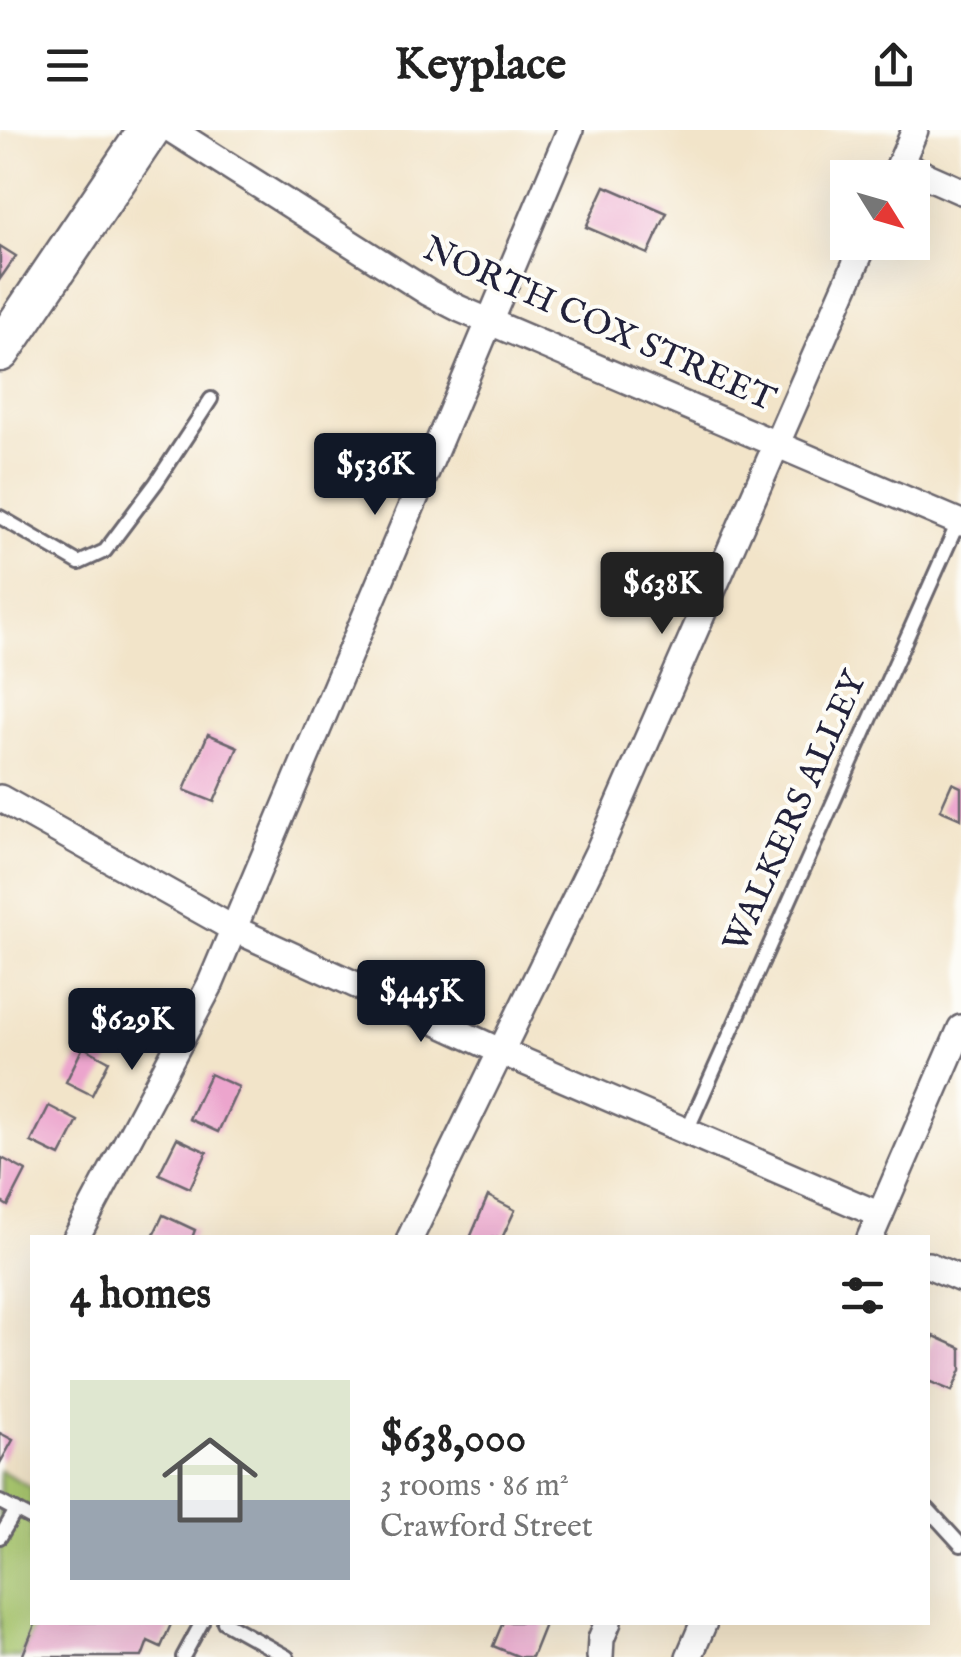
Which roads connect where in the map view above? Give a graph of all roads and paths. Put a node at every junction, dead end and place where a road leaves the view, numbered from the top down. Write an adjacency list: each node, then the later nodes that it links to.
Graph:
1 (148, 130): 10 (main road)
2 (172, 130): 9 (street, NORTH COX STREET)
3 (570, 130): 9 (street)
4 (915, 130): 5 (street)
5 (902, 160)
6 (930, 180): 7 (street)
7 (961, 190)
8 (857, 260): 12 (street)
9 (488, 322): 12 (street, NORTH COX STREET); 16 (street)
10 (0, 351)
11 (212, 400): 13 (lane)
12 (777, 444): 14 (street, NORTH COX STREET); 18 (street)
13 (0, 517)
14 (960, 520): 19 (lane, WALKERS ALLEY)
15 (0, 798): 16 (street)
16 (232, 928): 18 (street); 21 (street)
17 (961, 1028): 20 (street)
18 (502, 1052): 19 (street); 22 (street)
19 (686, 1132): 20 (street)
20 (875, 1226)
21 (78, 1235)
22 (411, 1235)
23 (930, 1266): 24 (street)
24 (961, 1279)
25 (0, 1502): 26 (lane)
26 (16, 1510): 28 (lane); 29 (lane)
27 (930, 1511): 30 (lane)
28 (30, 1518)
29 (0, 1537)
30 (961, 1546)
31 (200, 1625): 35 (lane)
32 (229, 1625): 36 (lane)
33 (607, 1625): 37 (street)
34 (703, 1625): 38 (street)
35 (183, 1657)
36 (287, 1657)
37 (600, 1657)
38 (688, 1657)

